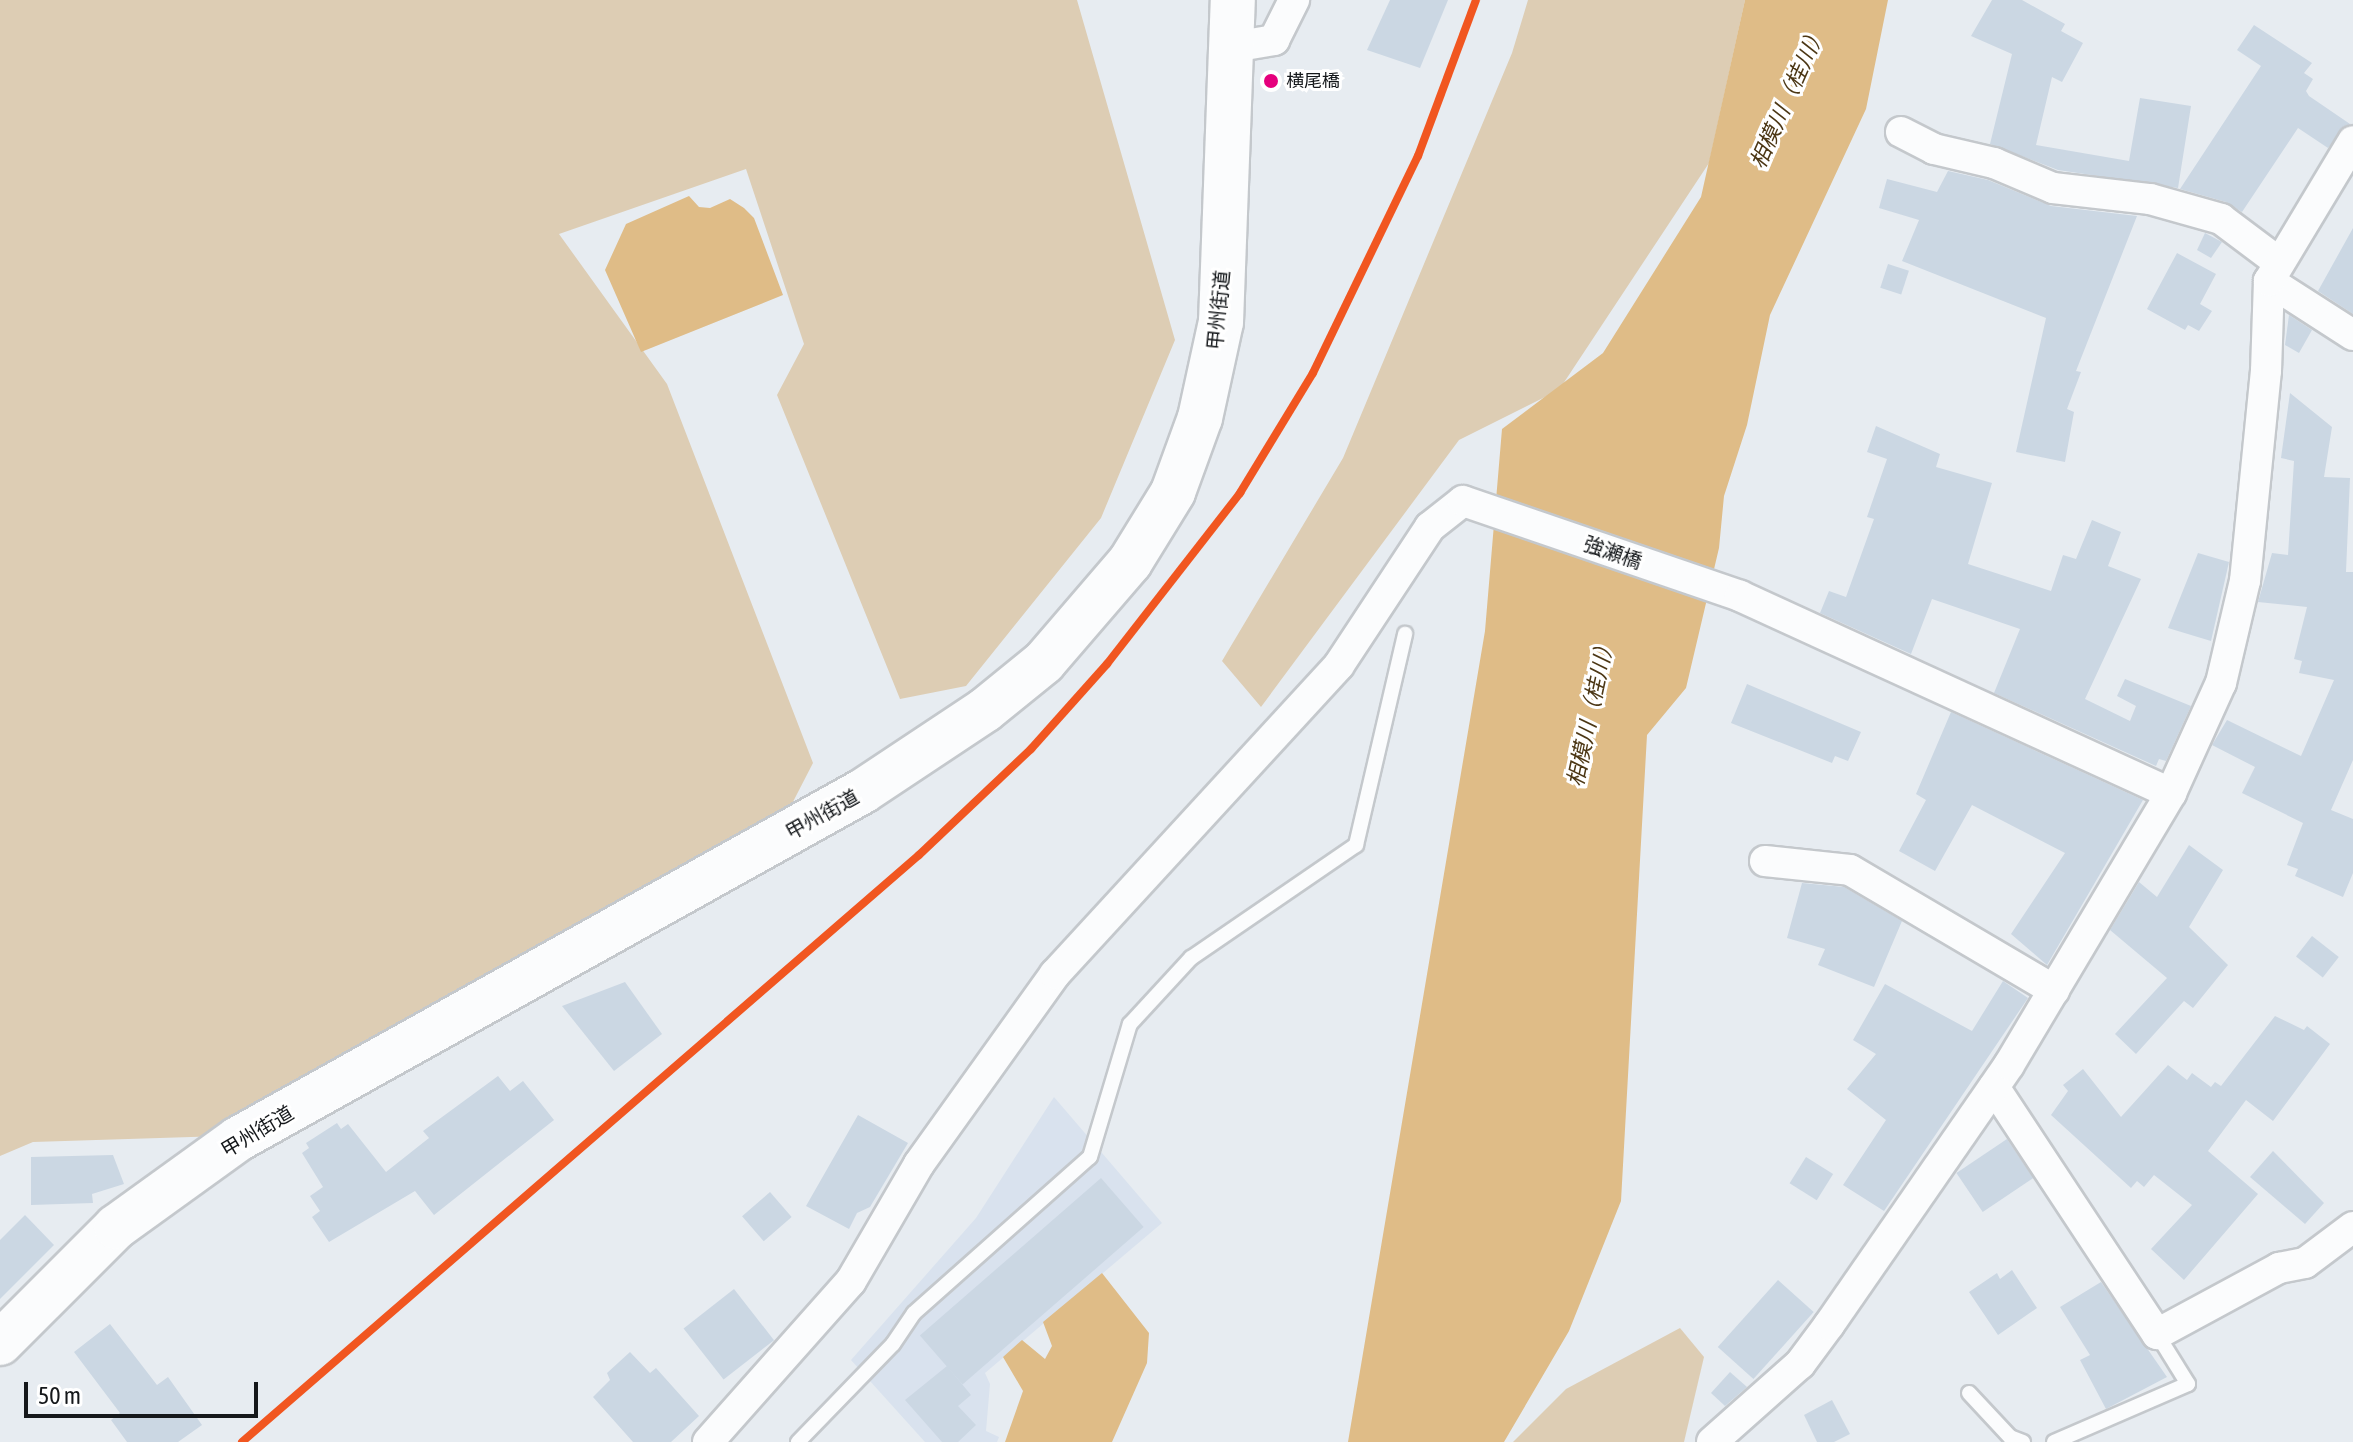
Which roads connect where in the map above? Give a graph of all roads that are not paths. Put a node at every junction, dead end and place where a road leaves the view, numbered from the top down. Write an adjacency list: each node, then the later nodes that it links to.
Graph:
1 (1233, 0): 3 (highway, 甲州街道)
2 (1294, 0): 3 (street)
3 (1233, 47): 15 (highway, 甲州街道)
4 (1901, 132): 6 (street)
5 (2353, 141): 6 (street)
6 (2273, 271): 7 (street); 9 (street)
7 (2353, 335)
8 (1405, 634): 18 (lane)
9 (2171, 793): 11 (street); 17 (street, 強瀬橋)
10 (1765, 861): 11 (street)
11 (2054, 990): 12 (street)
12 (1994, 1087): 14 (street); 19 (street)
13 (2353, 1227): 14 (street)
14 (2157, 1334): 21 (lane)
15 (0, 1343)
16 (1969, 1393): 20 (lane)
17 (708, 1442)
18 (798, 1442)
19 (1712, 1442)
20 (2023, 1442)
21 (2054, 1442)

